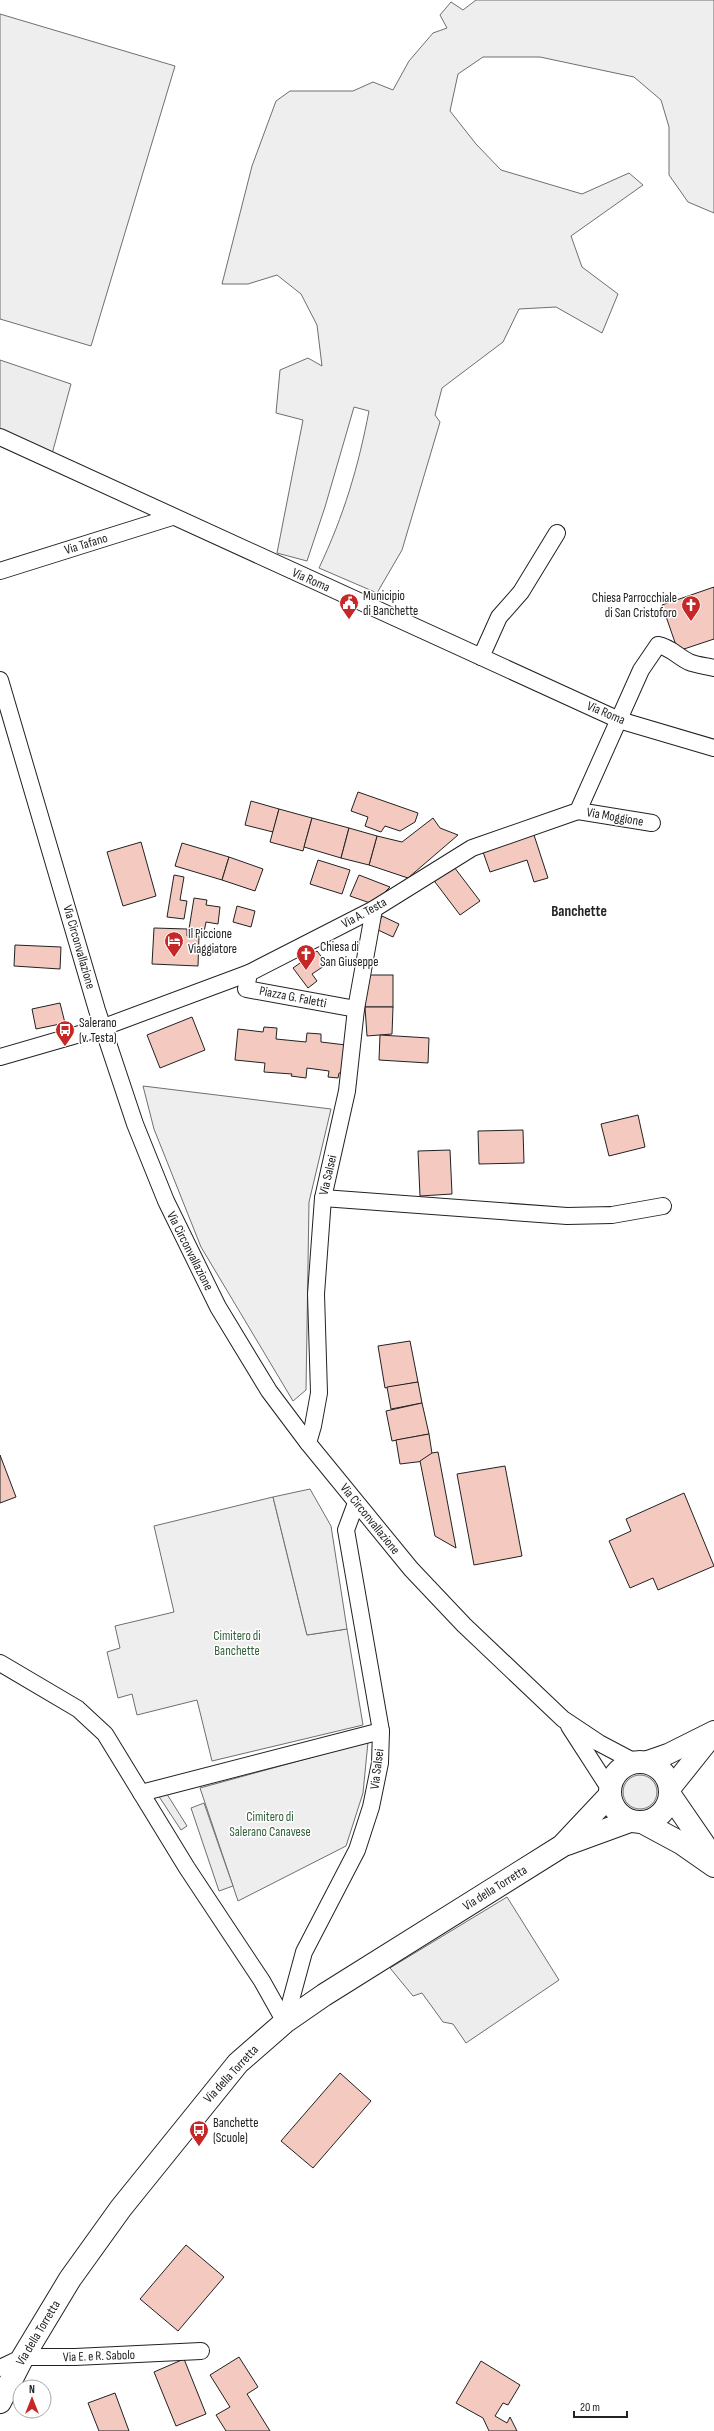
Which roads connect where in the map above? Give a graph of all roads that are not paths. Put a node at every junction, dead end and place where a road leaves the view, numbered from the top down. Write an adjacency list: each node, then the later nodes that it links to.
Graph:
1 (0, 437): 2 (street, Via Roma)
2 (172, 517): 4 (street, Via Tafano); 5 (street, Via Roma)
3 (557, 532): 5 (street)
4 (0, 571)
5 (481, 657): 8 (street, Via Roma)
6 (714, 668): 8 (street)
7 (0, 680): 15 (street, Via Circonvallazione)
8 (619, 720): 9 (street, Via Roma); 10 (street)
9 (714, 748)
10 (578, 811): 11 (street, Via Moggione); 12 (street, Via A. Testa)
11 (652, 823)
12 (374, 909): 13 (street, Via A. Testa); 14 (street, Via Salsei)
13 (248, 973): 14 (street, Piazza G. Faletti); 15 (street, Via A. Testa)
14 (356, 1009): 17 (street, Via Salsei)
15 (104, 1027): 16 (street, Via A. Testa); 19 (street, Via Circonvallazione)
16 (0, 1057)
17 (323, 1198): 18 (street); 19 (street, Via Salsei)
18 (662, 1206)
19 (308, 1443): 20 (street, Via Circonvallazione)
20 (356, 1503): 22 (street, Via Circonvallazione); 23 (street, Via Salsei)
21 (0, 1663): 29 (street)
22 (564, 1719): 26 (street, Via Circonvallazione); 27 (street, Via Circonvallazione)
23 (381, 1731): 29 (street); 34 (street, Via Salsei)
24 (714, 1731): 26 (street)
25 (714, 1734): 28 (street)
26 (640, 1762): 27 (main road); 28 (main road)
27 (609, 1792): 30 (main road); 31 (main road)
28 (670, 1792): 30 (main road); 32 (main road)
29 (140, 1793): 34 (street)
30 (636, 1822): 31 (main road); 33 (main road)
31 (562, 1846): 34 (main road, Via della Torretta)
32 (714, 1859)
33 (714, 1866)
34 (285, 2022): 36 (main road, Via della Torretta)
35 (201, 2352): 36 (street, Via E. e R. Sabolo)
36 (23, 2357): 37 (street, Via E. e R. Sabolo); 38 (main road, Via della Torretta)
37 (0, 2368)
38 (0, 2402)

